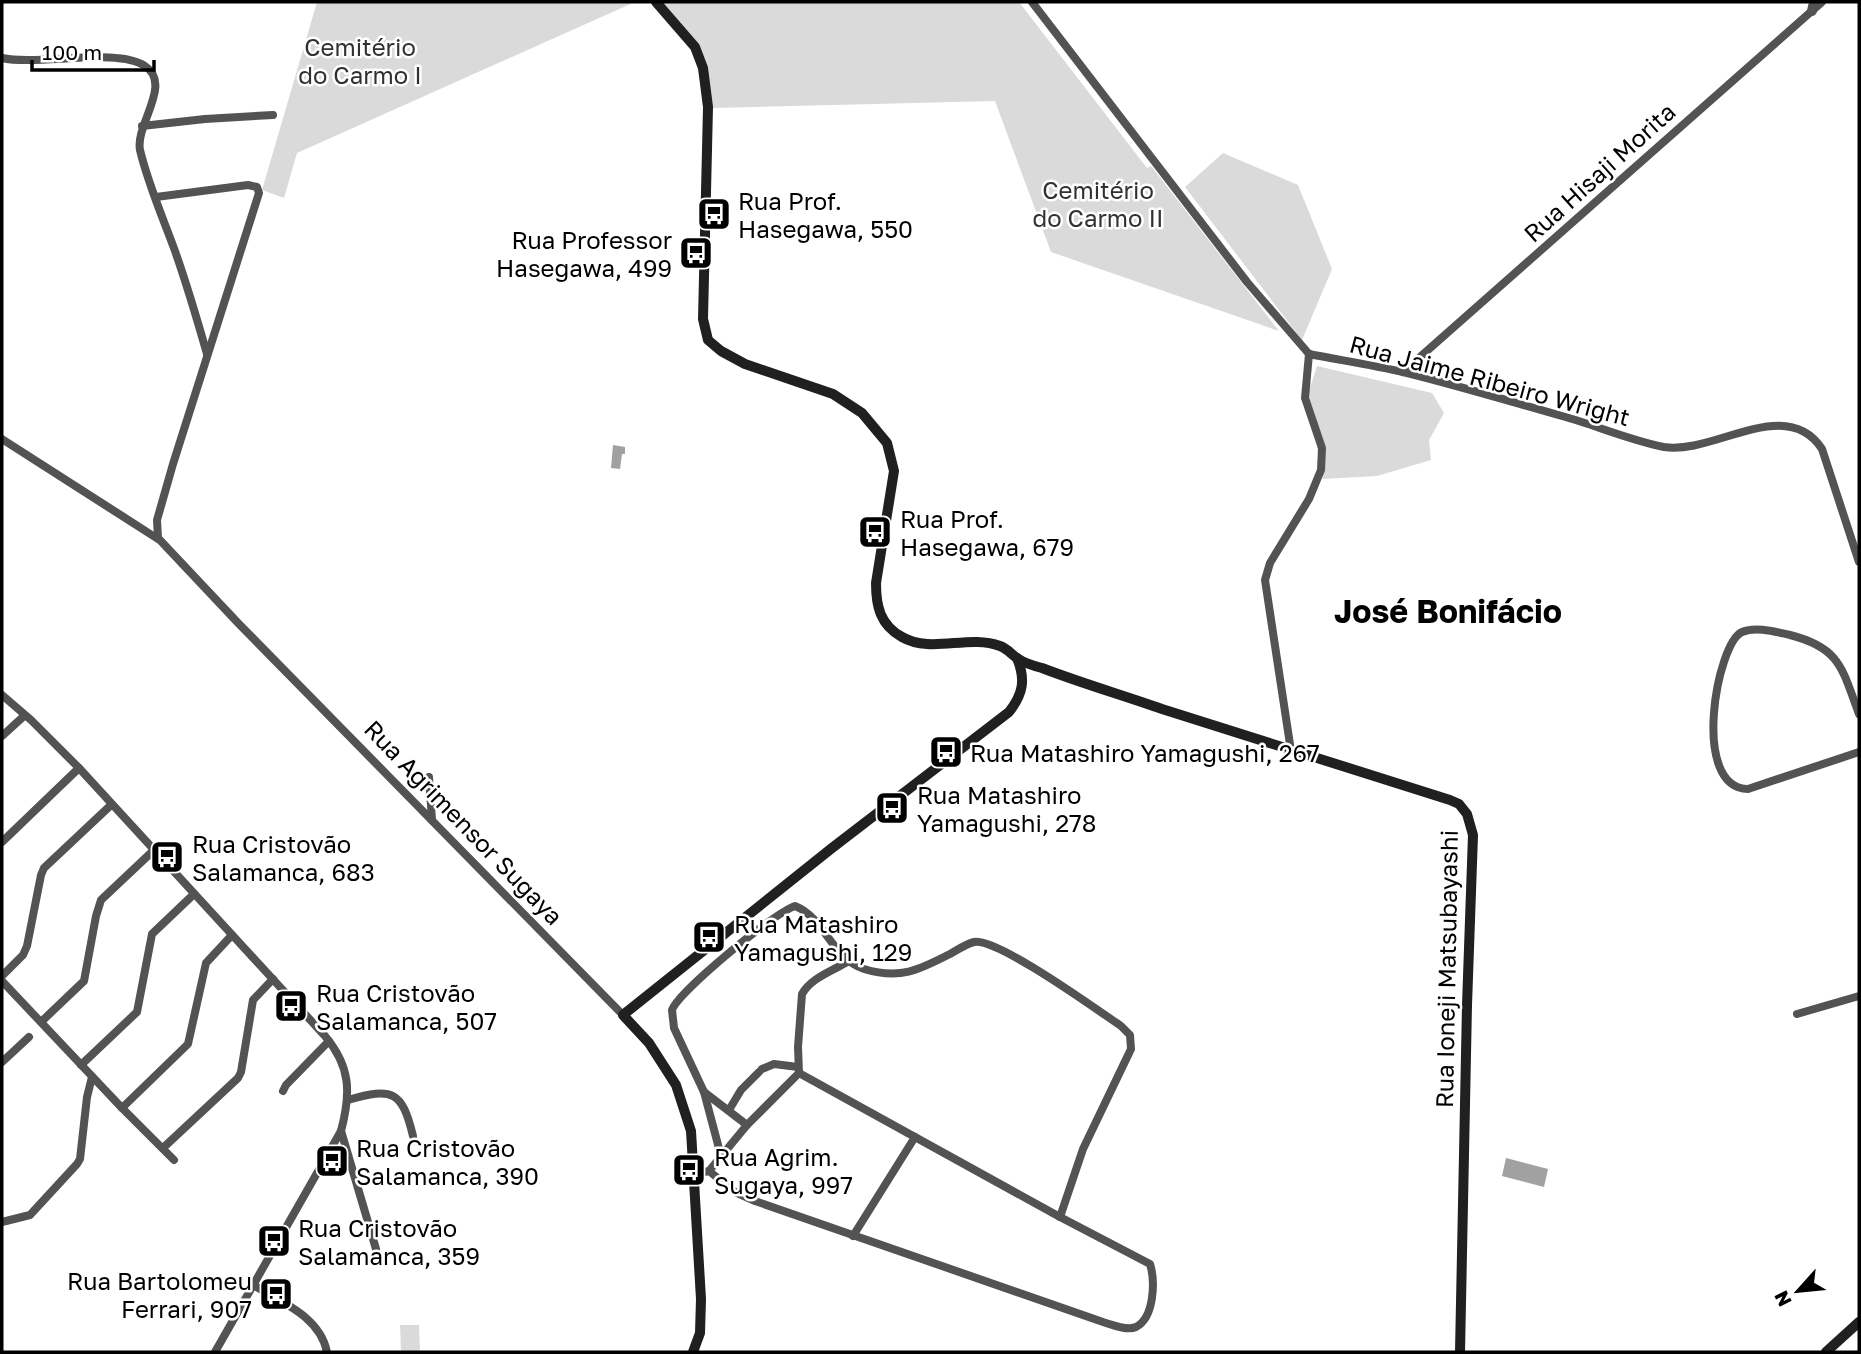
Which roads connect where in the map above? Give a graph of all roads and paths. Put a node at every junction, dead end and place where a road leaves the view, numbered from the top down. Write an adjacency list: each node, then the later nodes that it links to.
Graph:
1 (656, 2): 15 (main road, Rua Ioneji Matsubayashi)
2 (1032, 2): 10 (street)
3 (1822, 2): 4 (street, Rua Hisaji Morita)
4 (1813, 6): 11 (street, Rua Hisaji Morita)
5 (2, 58): 7 (street)
6 (273, 115): 7 (street)
7 (142, 126): 8 (street)
8 (156, 197): 9 (street); 9 (street)
9 (207, 354): 13 (street)
10 (1309, 354): 11 (street, Rua Jaime Ribeiro Wright); 20 (street)
11 (1403, 372): 14 (street, Rua Jaime Ribeiro Wright)
12 (2, 439): 13 (street, Rua Agrimensor Sugaya)
13 (161, 541): 25 (street, Rua Agrimensor Sugaya)
14 (1859, 562)
15 (1017, 658): 20 (main road, Rua Ioneji Matsubayashi); 35 (main road)
16 (2, 695): 18 (street)
17 (1859, 714): 21 (street)
18 (24, 716): 19 (street); 22 (street)
19 (2, 736)
20 (1291, 751): 65 (main road, Rua Ioneji Matsubayashi)
21 (1859, 752)
22 (79, 768): 24 (street); 26 (street)
23 (429, 777): 25 (street)
24 (111, 805): 27 (street); 31 (street)
25 (432, 820): 35 (street, Rua Agrimensor Sugaya)
26 (2, 842)
27 (154, 850): 28 (street); 36 (street)
28 (194, 894): 29 (street); 40 (street)
29 (233, 936): 32 (street); 46 (street)
30 (847, 962): 41 (street); 44 (street); 56 (street)
31 (2, 978): 36 (street)
32 (273, 979): 38 (street); 52 (street)
33 (1859, 996): 34 (street)
34 (1797, 1014)
35 (624, 1015): 55 (main road, Rua Agrimensor Sugaya)
36 (41, 1022): 40 (street)
37 (29, 1037): 39 (street)
38 (329, 1041): 43 (street); 45 (street)
39 (2, 1062)
40 (81, 1065): 42 (street)
41 (799, 1070): 47 (street); 48 (street); 51 (street)
42 (92, 1077): 46 (street); 57 (street)
43 (283, 1091)
44 (704, 1092): 47 (street); 53 (street)
45 (348, 1100): 49 (street); 50 (street)
46 (122, 1108): 52 (street)
47 (729, 1110): 48 (street)
48 (747, 1125): 53 (street)
49 (341, 1131): 59 (street); 60 (street)
50 (413, 1136)
51 (915, 1137): 56 (street); 58 (street)
52 (163, 1148): 54 (street)
53 (721, 1156): 55 (street)
54 (174, 1160)
55 (702, 1172): 58 (street); 64 (main road, Rua Agrimensor Sugaya)
56 (1060, 1217): 58 (street)
57 (2, 1222)
58 (853, 1236)
59 (376, 1249)
60 (255, 1286): 62 (street); 63 (street)
61 (1859, 1322): 66 (main road)
62 (215, 1352)
63 (327, 1352)
64 (693, 1352)
65 (1460, 1352)
66 (1826, 1352)

